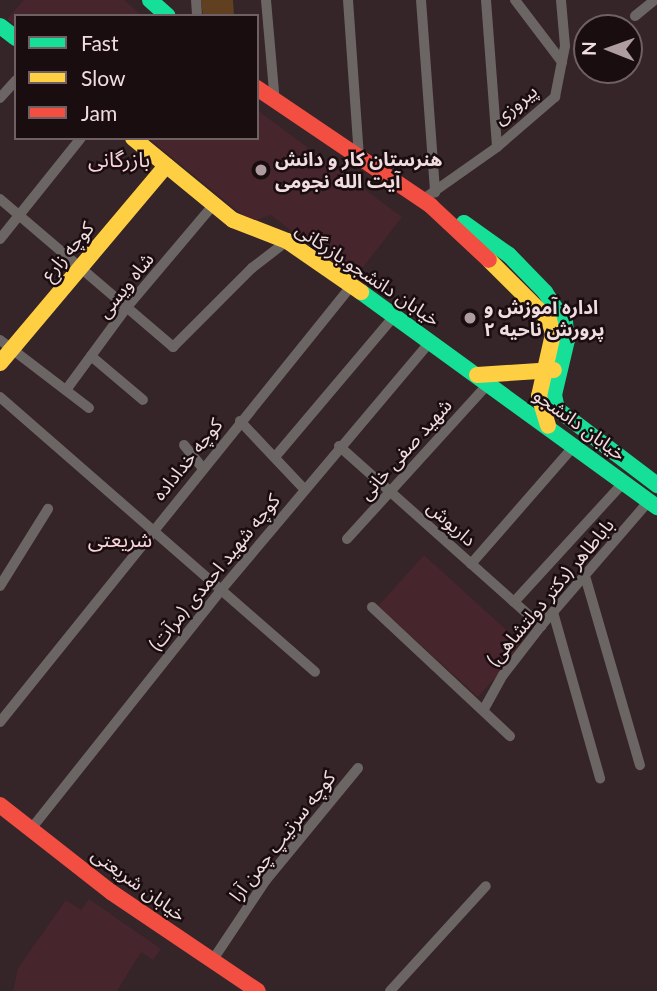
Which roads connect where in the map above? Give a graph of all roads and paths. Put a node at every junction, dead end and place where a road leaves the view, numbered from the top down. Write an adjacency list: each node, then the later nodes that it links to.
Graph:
1 (150, 0): 9 (main road)
2 (266, 0): 15 (street)
3 (348, 0): 19 (street)
4 (421, 0): 22 (street)
5 (486, 0): 18 (street)
6 (515, 0): 11 (street)
7 (561, 0): 11 (street, پیروزی)
8 (655, 0): 10 (street)
9 (166, 14)
10 (638, 14)
11 (562, 62): 18 (street, پیروزی)
12 (14, 82): 14 (street)
13 (259, 90): 15 (main road)
14 (0, 98)
15 (275, 102): 19 (main road)
16 (79, 140): 24 (street)
17 (135, 140): 20 (main road, خیابان دانشجو.بازرگانی)
18 (497, 147): 22 (street, پیروزی)
19 (359, 157): 22 (main road)
20 (166, 166): 23 (main road, خیابان دانشجو.بازرگانی); 27 (main road, کوچه زارع)
21 (0, 199): 24 (street)
22 (429, 199): 35 (main road)
23 (214, 204): 26 (main road, خیابان دانشجو.بازرگانی); 29 (street, شاه ویسی)
24 (19, 215): 25 (street); 27 (street)
25 (0, 239)
26 (287, 241): 28 (main road, خیابان دانشجو.بازرگانی); 29 (street)
27 (81, 268): 29 (street); 32 (main road, کوچه زارع)
28 (352, 285): 30 (main road, خیابان دانشجو.بازرگانی); 41 (street, کوچه خداداده)
29 (127, 307): 33 (street, شاه ویسی)
30 (394, 316): 31 (main road, خیابان دانشجو.بازرگانی); 46 (street)
31 (430, 342): 36 (main road, خیابان دانشجو.بازرگانی); 44 (street, کوچه شهید احمدی (مرآت))
32 (6, 345): 34 (main road, کوچه زارع); 37 (street)
33 (91, 356): 37 (street, شاه ویسی); 39 (street)
34 (0, 363)
35 (553, 370): 36 (main road); 42 (main road); 48 (main road, خیابان دانشجو)
36 (483, 379): 42 (main road, خیابان دانشجو); 51 (street, شهید صفی خانی)
37 (66, 390): 40 (street)
38 (0, 397): 54 (street)
39 (143, 400)
40 (89, 408)
41 (240, 421): 46 (street); 47 (street, کوچه خداداده)
42 (548, 427): 45 (main road, خیابان دانشجو)
43 (184, 445): 47 (street)
44 (339, 446): 50 (street, کوچه شهید احمدی (مرآت)); 51 (street, داریوش)
45 (574, 446): 49 (main road, خیابان دانشجو); 56 (street)
46 (275, 457): 50 (street)
47 (202, 467): 54 (street, کوچه خداداده)
48 (654, 479)
49 (624, 482): 52 (main road, خیابان دانشجو); 60 (street)
50 (303, 489): 59 (street, کوچه شهید احمدی (مرآت))
51 (390, 492): 55 (street, شهید صفی خانی); 56 (street, داریوش)
52 (653, 504): 57 (street, باباطاهر (دکتر دولتشاهی))
53 (48, 509): 58 (street)
54 (153, 530): 59 (street); 66 (street, کوچه خداداده)
55 (347, 539)
56 (471, 564): 60 (street, داریوش)
57 (584, 576): 62 (street, باباطاهر (دکتر دولتشاهی)); 68 (street)
58 (1, 584)
59 (221, 590): 64 (street); 72 (street, کوچه شهید احمدی (مرآت))
60 (514, 602): 63 (street, داریوش)
61 (372, 607): 65 (street)
62 (553, 612): 63 (street, باباطاهر (دکتر دولتشاهی)); 70 (street)
63 (541, 626): 65 (street, باباطاهر (دکتر دولتشاهی))
64 (315, 671)
65 (484, 709): 67 (street)
66 (0, 722)
67 (510, 737)
68 (640, 765)
69 (358, 768): 74 (street, کوچه سرتیپ چمن آرا)
70 (600, 778)
71 (0, 805): 72 (main road, خیابان شریعتی)
72 (31, 829): 74 (main road, خیابان شریعتی)
73 (486, 886): 76 (street)
74 (212, 961): 75 (main road, خیابان شریعتی)
75 (258, 991)
76 (390, 991)

